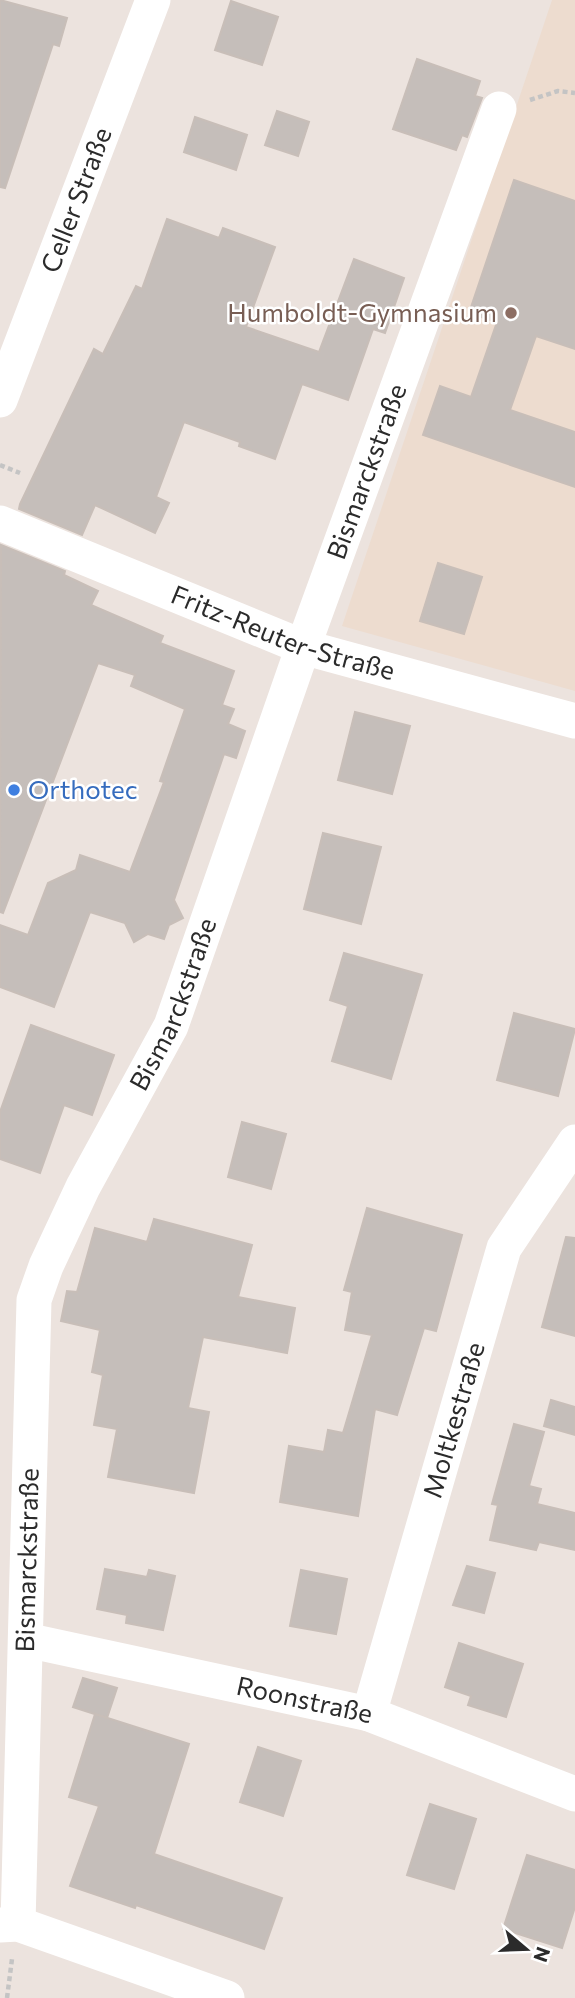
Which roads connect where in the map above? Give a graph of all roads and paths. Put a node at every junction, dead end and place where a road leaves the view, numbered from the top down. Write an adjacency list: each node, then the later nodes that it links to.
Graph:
1 (153, 0): 4 (street, Celler Straße)
2 (575, 93): 3 (path)
3 (499, 109): 8 (street, Bismarckstraße)
4 (0, 400)
5 (0, 465): 6 (path)
6 (20, 473)
7 (0, 523): 8 (street, Fritz-Reuter-Straße)
8 (303, 647): 9 (street, Fritz-Reuter-Straße); 11 (street, Bismarckstraße)
9 (575, 721)
10 (575, 1142): 12 (street, Moltkestraße)
11 (26, 1640): 12 (street, Roonstraße); 14 (street, Bismarckstraße)
12 (369, 1714): 13 (street, Roonstraße)
13 (575, 1794)
14 (9, 1924): 15 (street)
15 (227, 1998)

